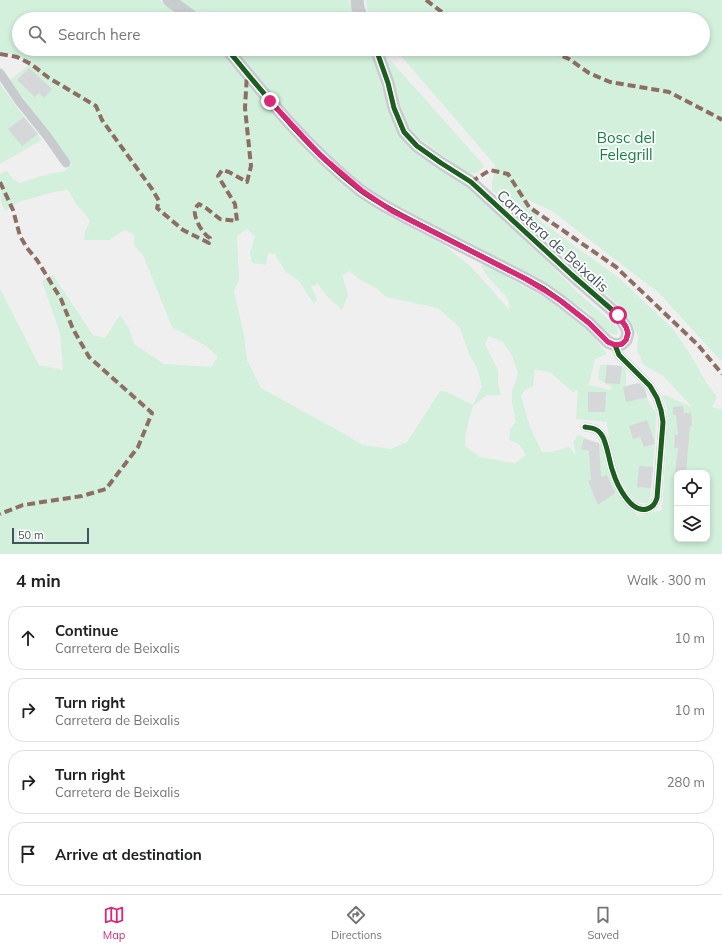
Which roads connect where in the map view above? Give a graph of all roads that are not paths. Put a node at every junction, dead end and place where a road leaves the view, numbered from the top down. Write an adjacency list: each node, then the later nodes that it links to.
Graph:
1 (169, 0): 3 (main road)
2 (357, 0): 4 (main road)
3 (186, 12)
4 (359, 12)
5 (233, 56): 9 (main road)
6 (378, 56): 9 (main road, Carretera de Beixalis)
7 (0, 73): 8 (street)
8 (66, 163)
9 (615, 345): 10 (street)
10 (585, 427)

